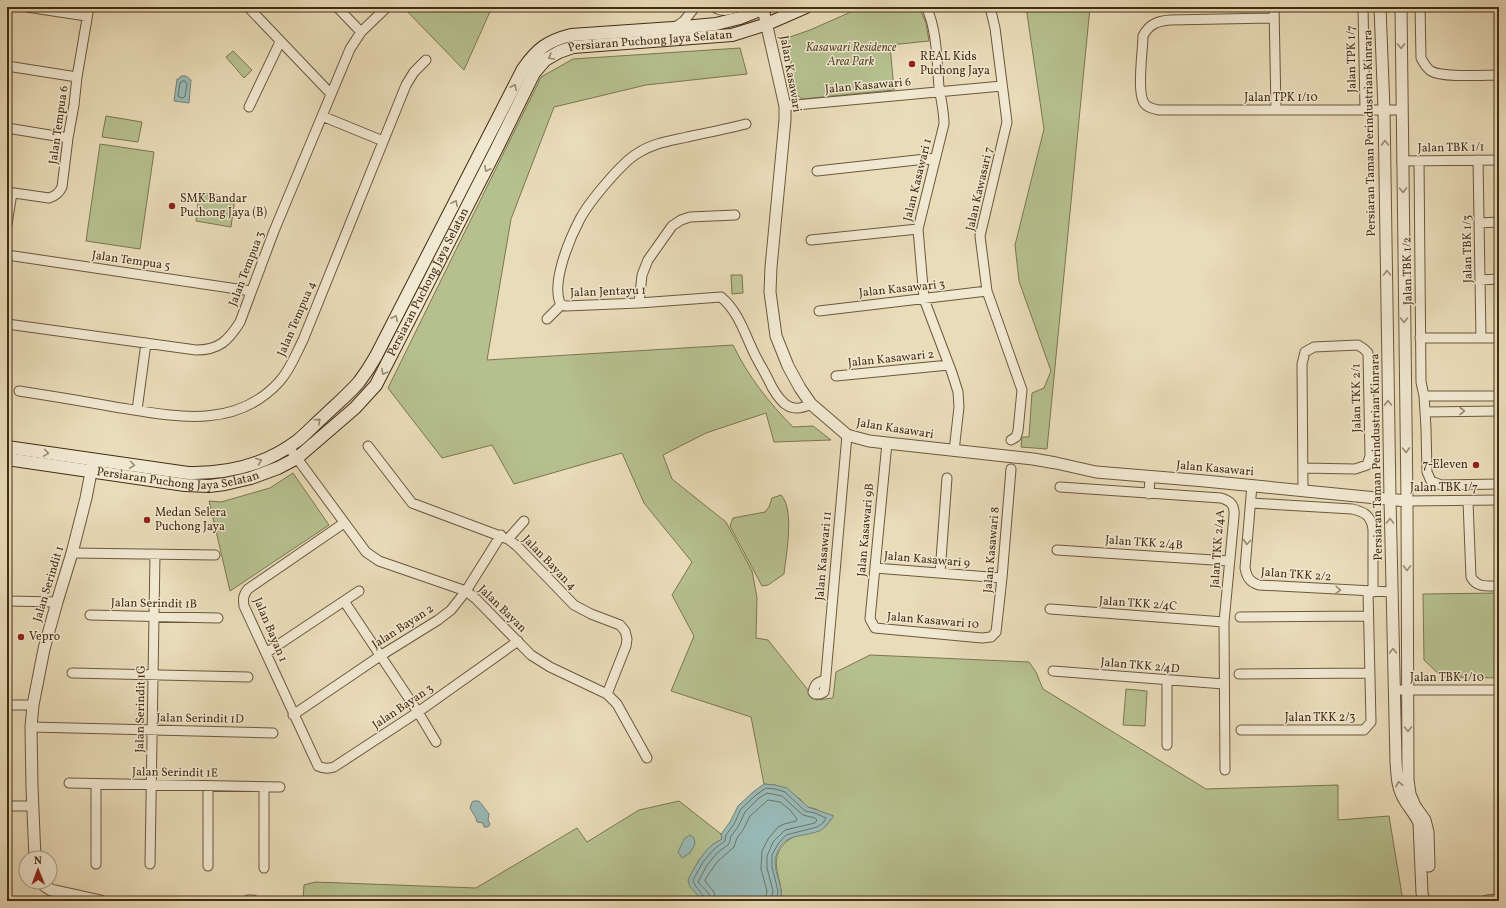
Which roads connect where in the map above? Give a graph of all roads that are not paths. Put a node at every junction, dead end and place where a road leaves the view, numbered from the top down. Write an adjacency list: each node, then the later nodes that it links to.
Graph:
1 (27, 7): 17 (street)
2 (248, 7): 22 (street)
3 (337, 7): 21 (street)
4 (387, 7): 21 (street, Jalan Tempua 3)
5 (695, 7): 20 (street)
6 (714, 7): 7 (street)
7 (739, 7)
8 (806, 7): 19 (main road, Persiaran Puchong Jaya Selatan)
9 (926, 7): 28 (street, Jalan Kasawari 1)
10 (990, 7): 27 (street, Jalan Kawasari 7)
11 (1274, 7): 18 (street)
12 (1363, 7): 33 (street, Jalan TPK 1/7)
13 (1380, 7): 34 (street, Persiaran Taman Perindustrian Kinrara)
14 (1401, 7): 35 (street, one-way to 35)
15 (1420, 7): 25 (street)
16 (765, 8): 19 (street, Jalan Kasawari); 20 (main road, Persiaran Puchong Jaya Selatan)
17 (88, 12): 26 (street, Jalan Tempua 6)
18 (1274, 18): 32 (street); 32 (street, Jalan TPK 1/10)
19 (767, 24): 30 (street, Jalan Kasawari); 85 (main road, Persiaran Puchong Jaya Selatan, one-way to 85)
20 (673, 28): 81 (main road, Persiaran Puchong Jaya Selatan, one-way to 20)
21 (361, 32): 29 (street, Jalan Tempua 3)
22 (280, 42): 29 (street); 31 (street)
23 (426, 60): 40 (street, Jalan Tempua 4)
24 (7, 66): 26 (street)
25 (1499, 75)
26 (77, 77): 39 (street, Jalan Tempua 6)
27 (1002, 86): 28 (street, Jalan Kasawari 6); 58 (street, Jalan Kawasari 7)
28 (940, 92): 30 (street, Jalan Kasawari 6); 41 (street, Jalan Kasawari 1)
29 (331, 94): 36 (street, Jalan Tempua 3)
30 (785, 106): 74 (street, Jalan Kasawari)
31 (249, 107)
32 (1276, 110): 33 (street, Jalan TPK 1/10)
33 (1365, 110): 34 (street, Jalan TPK 1/10)
34 (1384, 110): 35 (street, Jalan TPK 1/10); 97 (street, Persiaran Taman Perindustrian Kinrara, one-way to 34)
35 (1402, 110): 44 (street)
36 (322, 116): 40 (street); 57 (street, Jalan Tempua 3)
37 (746, 124): 61 (street, Jalan Jentayu 1)
38 (7, 128): 39 (street)
39 (68, 138): 47 (street, Jalan Tempua 6)
40 (383, 141): 75 (street, Jalan Tempua 4)
41 (935, 158): 46 (street); 52 (street, Jalan Kasawari 1)
42 (1478, 160): 43 (street, Jalan TBK 1/1); 45 (street, Jalan TBK 1/1); 50 (street, Jalan TBK 1/3)
43 (1499, 160)
44 (1402, 161): 45 (street, Jalan TBK 1/1); 99 (street, one-way to 99)
45 (1419, 161): 65 (street, Jalan TBK 1/2)
46 (817, 171)
47 (10, 192): 51 (street)
48 (735, 215): 60 (street)
49 (1499, 222): 50 (street)
50 (1479, 223): 56 (street, Jalan TBK 1/3)
51 (7, 224)
52 (918, 229): 53 (street); 59 (street, Jalan Kasawari 1)
53 (811, 240)
54 (7, 255): 57 (street, Jalan Tempua 5)
55 (1499, 279): 56 (street)
56 (1480, 280): 66 (street, Jalan TBK 1/3)
57 (251, 291): 68 (street, Jalan Tempua 3)
58 (987, 291): 59 (street, Jalan Kasawari 3); 79 (street, Jalan Kawasari 7)
59 (924, 299): 62 (street, Jalan Kasawari 3); 69 (street, Jalan Kasawari 1)
60 (639, 304): 61 (street, Jalan Jentayu 1); 74 (street, Jalan Jentayu 1)
61 (561, 305): 63 (street)
62 (819, 311)
63 (547, 319)
64 (7, 324): 68 (street, Jalan Tempua 3)
65 (1420, 338): 66 (street); 72 (street, Jalan TBK 1/2)
66 (1481, 338): 67 (street)
67 (1499, 338)
68 (146, 343): 75 (street)
69 (949, 365): 70 (street, Jalan Kasawari 2); 84 (street, Jalan Kasawari 1)
70 (836, 376)
71 (19, 391): 75 (street, Jalan Tempua 4)
72 (1424, 396): 73 (street); 77 (street, Jalan TBK 1/2)
73 (1499, 396)
74 (811, 404): 78 (street, Jalan Kasawari)
75 (137, 410)
76 (1499, 411): 77 (street, one-way to 76)
77 (1426, 412): 92 (street, Jalan TBK 1/2)
78 (847, 435): 80 (street, Jalan Kasawari); 139 (street, Jalan Kasawari 11)
79 (1011, 440)
80 (887, 443): 84 (street, Jalan Kasawari); 110 (street, Jalan Kasawari 9B)
81 (288, 446): 85 (street, Jalan Bayan); 87 (main road, Persiaran Puchong Jaya Selatan, one-way to 81)
82 (368, 446): 104 (street, Jalan Bayan 4)
83 (7, 447): 87 (main road, Persiaran Puchong Jaya Selatan, one-way to 87)
84 (954, 451): 90 (street, Jalan Kasawari)
85 (297, 458): 87 (main road, Persiaran Puchong Jaya Selatan); 103 (street, Jalan Bayan)
86 (7, 459): 87 (main road, Persiaran Puchong Jaya Selatan)
87 (92, 467): 106 (street, Jalan Serindit 1)
88 (1303, 468): 88 (street, Jalan TKK 2/1); 95 (street, Jalan TKK 2/1)
89 (1011, 469): 112 (street, Jalan Kasawari 8)
90 (1150, 476): 93 (street, Jalan Kasawari); 96 (street)
91 (947, 478): 111 (street)
92 (1499, 484)
93 (1252, 485): 95 (street, Jalan Kasawari); 101 (street, Jalan TKK 2/2)
94 (1060, 487): 96 (street, Jalan TKK 2/4A)
95 (1303, 490): 97 (street, Jalan Kasawari)
96 (1149, 494): 109 (street, Jalan TKK 2/4A)
97 (1390, 498): 99 (street, Jalan TBK 1/7); 117 (street, Persiaran Taman Perindustrian Kinrara, one-way to 97)
98 (1499, 500): 100 (street, Jalan TBK 1/7)
99 (1407, 501): 100 (street, Jalan TBK 1/7); 143 (street, one-way to 143)
100 (1468, 501): 113 (street)
101 (1251, 503): 116 (street); 116 (street, Jalan TKK 2/2, one-way to 116)
102 (524, 522): 104 (street, Jalan Bayan 2)
103 (344, 523): 115 (street, Jalan Bayan); 131 (street, Jalan Bayan 1)
104 (504, 537): 115 (street, Jalan Bayan 2); 145 (street, Jalan Bayan 4)
105 (1057, 550): 109 (street, Jalan TKK 2/4B)
106 (72, 553): 107 (street); 120 (street, Jalan Serindit 1)
107 (155, 554): 108 (street); 123 (street, Jalan Serindit 1G)
108 (215, 555)
109 (1229, 561): 128 (street, Jalan TKK 2/4A)
110 (875, 568): 111 (street, Jalan Kasawari 9); 127 (street, Jalan Kasawari 9B)
111 (940, 573): 112 (street, Jalan Kasawari 9)
112 (1002, 578): 129 (street, Jalan Kasawari 8)
113 (1499, 586)
114 (359, 592): 119 (street)
115 (466, 592): 130 (street, Jalan Bayan); 132 (street, Jalan Bayan 2)
116 (1370, 592): 117 (street, Jalan TKK 2/2); 124 (street, Jalan TKK 2/3)
117 (1392, 592): 142 (street, Persiaran Taman Perindustrian Kinrara, one-way to 117)
118 (7, 601): 120 (street)
119 (344, 601): 131 (street); 132 (street)
120 (57, 602): 147 (street, Jalan Serindit 1)
121 (1050, 610): 128 (street, Jalan TKK 2/4C)
122 (90, 615): 123 (street, Jalan Serindit 1B)
123 (154, 616): 126 (street, Jalan Serindit 1B); 137 (street, Jalan Serindit 1G)
124 (1368, 616): 125 (street); 135 (street, Jalan TKK 2/3)
125 (1240, 617)
126 (218, 618)
127 (870, 619): 129 (street, Jalan Kasawari 10)
128 (1224, 622): 141 (street, Jalan TKK 2/4A)
129 (996, 632)
130 (518, 641): 145 (street, Jalan Bayan); 148 (street, Jalan Bayan 3)
131 (266, 653): 149 (street, Jalan Bayan 1)
132 (380, 656): 148 (street); 149 (street, Jalan Bayan 2)
133 (1053, 671): 140 (street, Jalan TKK 2/4D)
134 (72, 673): 137 (street)
135 (1370, 673): 136 (street); 152 (street, Jalan TKK 2/3)
136 (1239, 674)
137 (153, 675): 138 (street); 151 (street, Jalan Serindit 1G)
138 (248, 677)
139 (825, 680)
140 (1167, 680): 141 (street, Jalan TKK 2/4D); 156 (street)
141 (1224, 684): 158 (street, Jalan TKK 2/4A)
142 (1394, 690): 143 (street, Jalan TBK 1/10); 177 (street, Persiaran Taman Perindustrian Kinrara, one-way to 142)
143 (1408, 690): 144 (street, Jalan TBK 1/10); 178 (street, one-way to 178)
144 (1499, 690)
145 (607, 694): 157 (street, Jalan Bayan)
146 (7, 704): 147 (street)
147 (32, 705): 150 (street, Jalan Serindit 1)
148 (418, 712): 154 (street); 155 (street, Jalan Bayan 3)
149 (294, 715): 155 (street, Jalan Bayan 1)
150 (31, 727): 151 (street, Jalan Serindit 1D); 166 (street, Jalan Serindit 1)
151 (152, 730): 153 (street, Jalan Serindit 1D); 161 (street, Jalan Serindit 1G)
152 (1240, 730)
153 (273, 733)
154 (436, 742)
155 (307, 743)
156 (1167, 745)
157 (647, 758)
158 (1225, 770)
159 (69, 783): 160 (street, Jalan Serindit 1E)
160 (96, 784): 161 (street, Jalan Serindit 1E); 168 (street)
161 (152, 785): 162 (street, Jalan Serindit 1E); 169 (street, Jalan Serindit 1G)
162 (208, 786): 163 (street, Jalan Serindit 1E); 170 (street)
163 (264, 787): 164 (street, Jalan Serindit 1E); 171 (street)
164 (280, 787)
165 (7, 806): 166 (street)
166 (33, 806): 167 (street, Jalan Serindit 1)
167 (35, 850)
168 (96, 864)
169 (150, 864)
170 (208, 866)
171 (264, 868)
172 (51, 890): 174 (street)
173 (1499, 900): 179 (street)
174 (101, 901)
175 (248, 901): 176 (street)
176 (253, 901)
177 (1424, 901)
178 (1432, 901)
179 (1487, 901)

